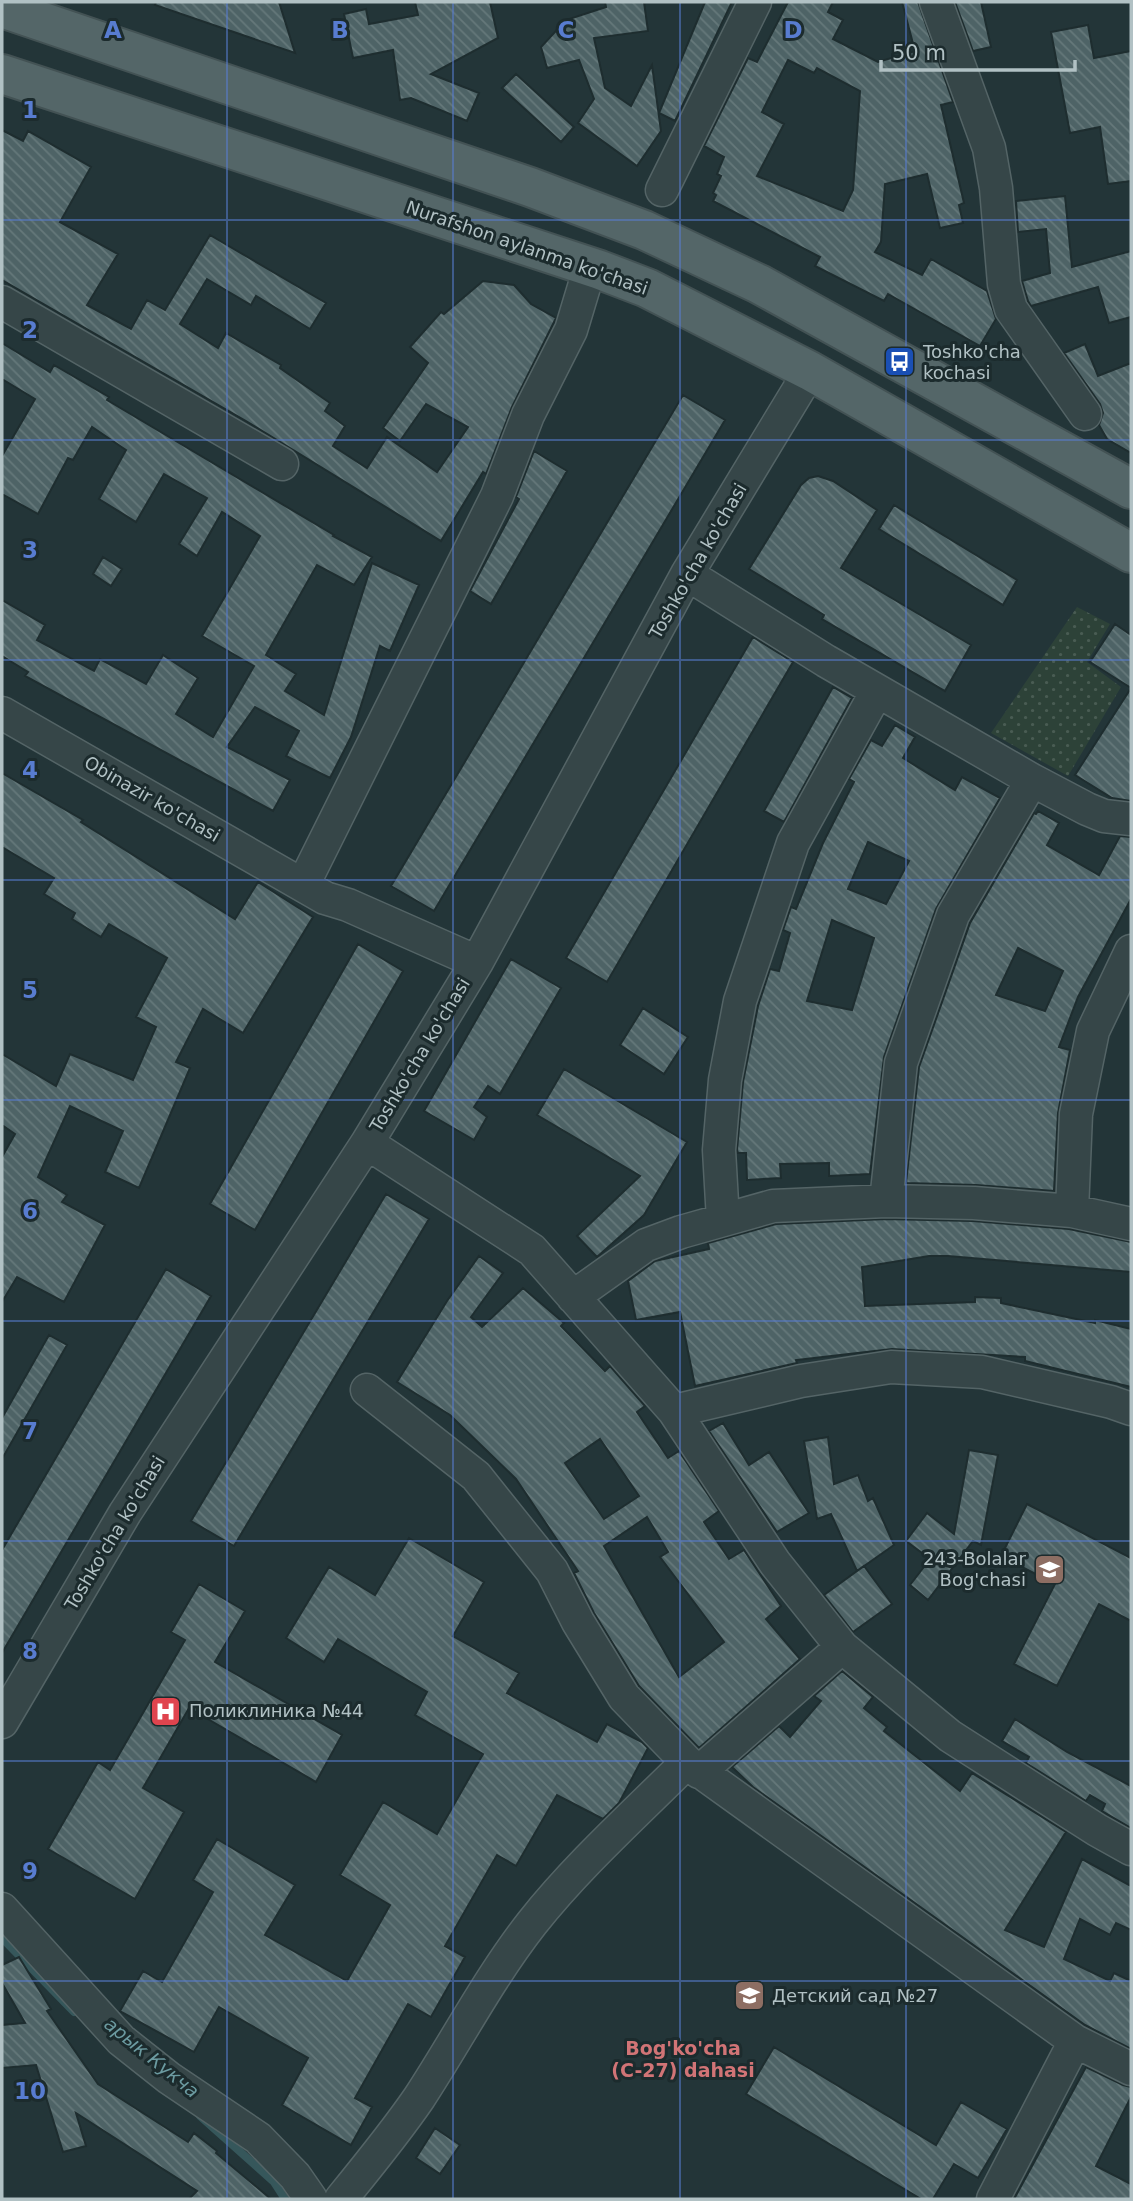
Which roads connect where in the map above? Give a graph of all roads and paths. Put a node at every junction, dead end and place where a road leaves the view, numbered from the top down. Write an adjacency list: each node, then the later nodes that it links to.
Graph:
1 (755, 2): 5 (street)
2 (936, 2): 9 (street)
3 (16, 8): 11 (main road)
4 (2, 74): 6 (main road, Nurafshon aylanma ko'chasi)
5 (662, 190)
6 (590, 267): 8 (main road, Nurafshon aylanma ko'chasi); 18 (street)
7 (2, 302): 10 (street)
8 (810, 371): 12 (main road, Nurafshon aylanma ko'chasi); 13 (street, Toshko'cha ko'chasi)
9 (1085, 414)
10 (282, 464)
11 (1131, 489)
12 (1131, 553)
13 (687, 574): 14 (street); 20 (street, Toshko'cha ko'chasi)
14 (877, 691): 16 (street); 24 (street)
15 (2, 713): 18 (street, Obinazir ko'chasi)
16 (1032, 780): 17 (street); 22 (street)
17 (1131, 819)
18 (303, 885): 20 (street, Obinazir ko'chasi)
19 (1131, 951): 23 (street)
20 (477, 962): 21 (street, Toshko'cha ko'chasi)
21 (367, 1143): 26 (street); 31 (street, Toshko'cha ko'chasi)
22 (886, 1201): 23 (street); 24 (street)
23 (1072, 1211): 25 (street)
24 (723, 1220): 26 (street)
25 (1131, 1224)
26 (572, 1297): 29 (street)
27 (368, 1390): 32 (street)
28 (1131, 1409): 29 (street)
29 (674, 1411): 30 (street)
30 (842, 1647): 32 (street); 33 (street)
31 (2, 1722)
32 (693, 1767): 35 (street); 38 (street)
33 (1131, 1849)
34 (2, 1909): 37 (street)
35 (1075, 2041): 36 (street); 39 (street)
36 (1131, 2069)
37 (311, 2199)
38 (341, 2199)
39 (993, 2199)

